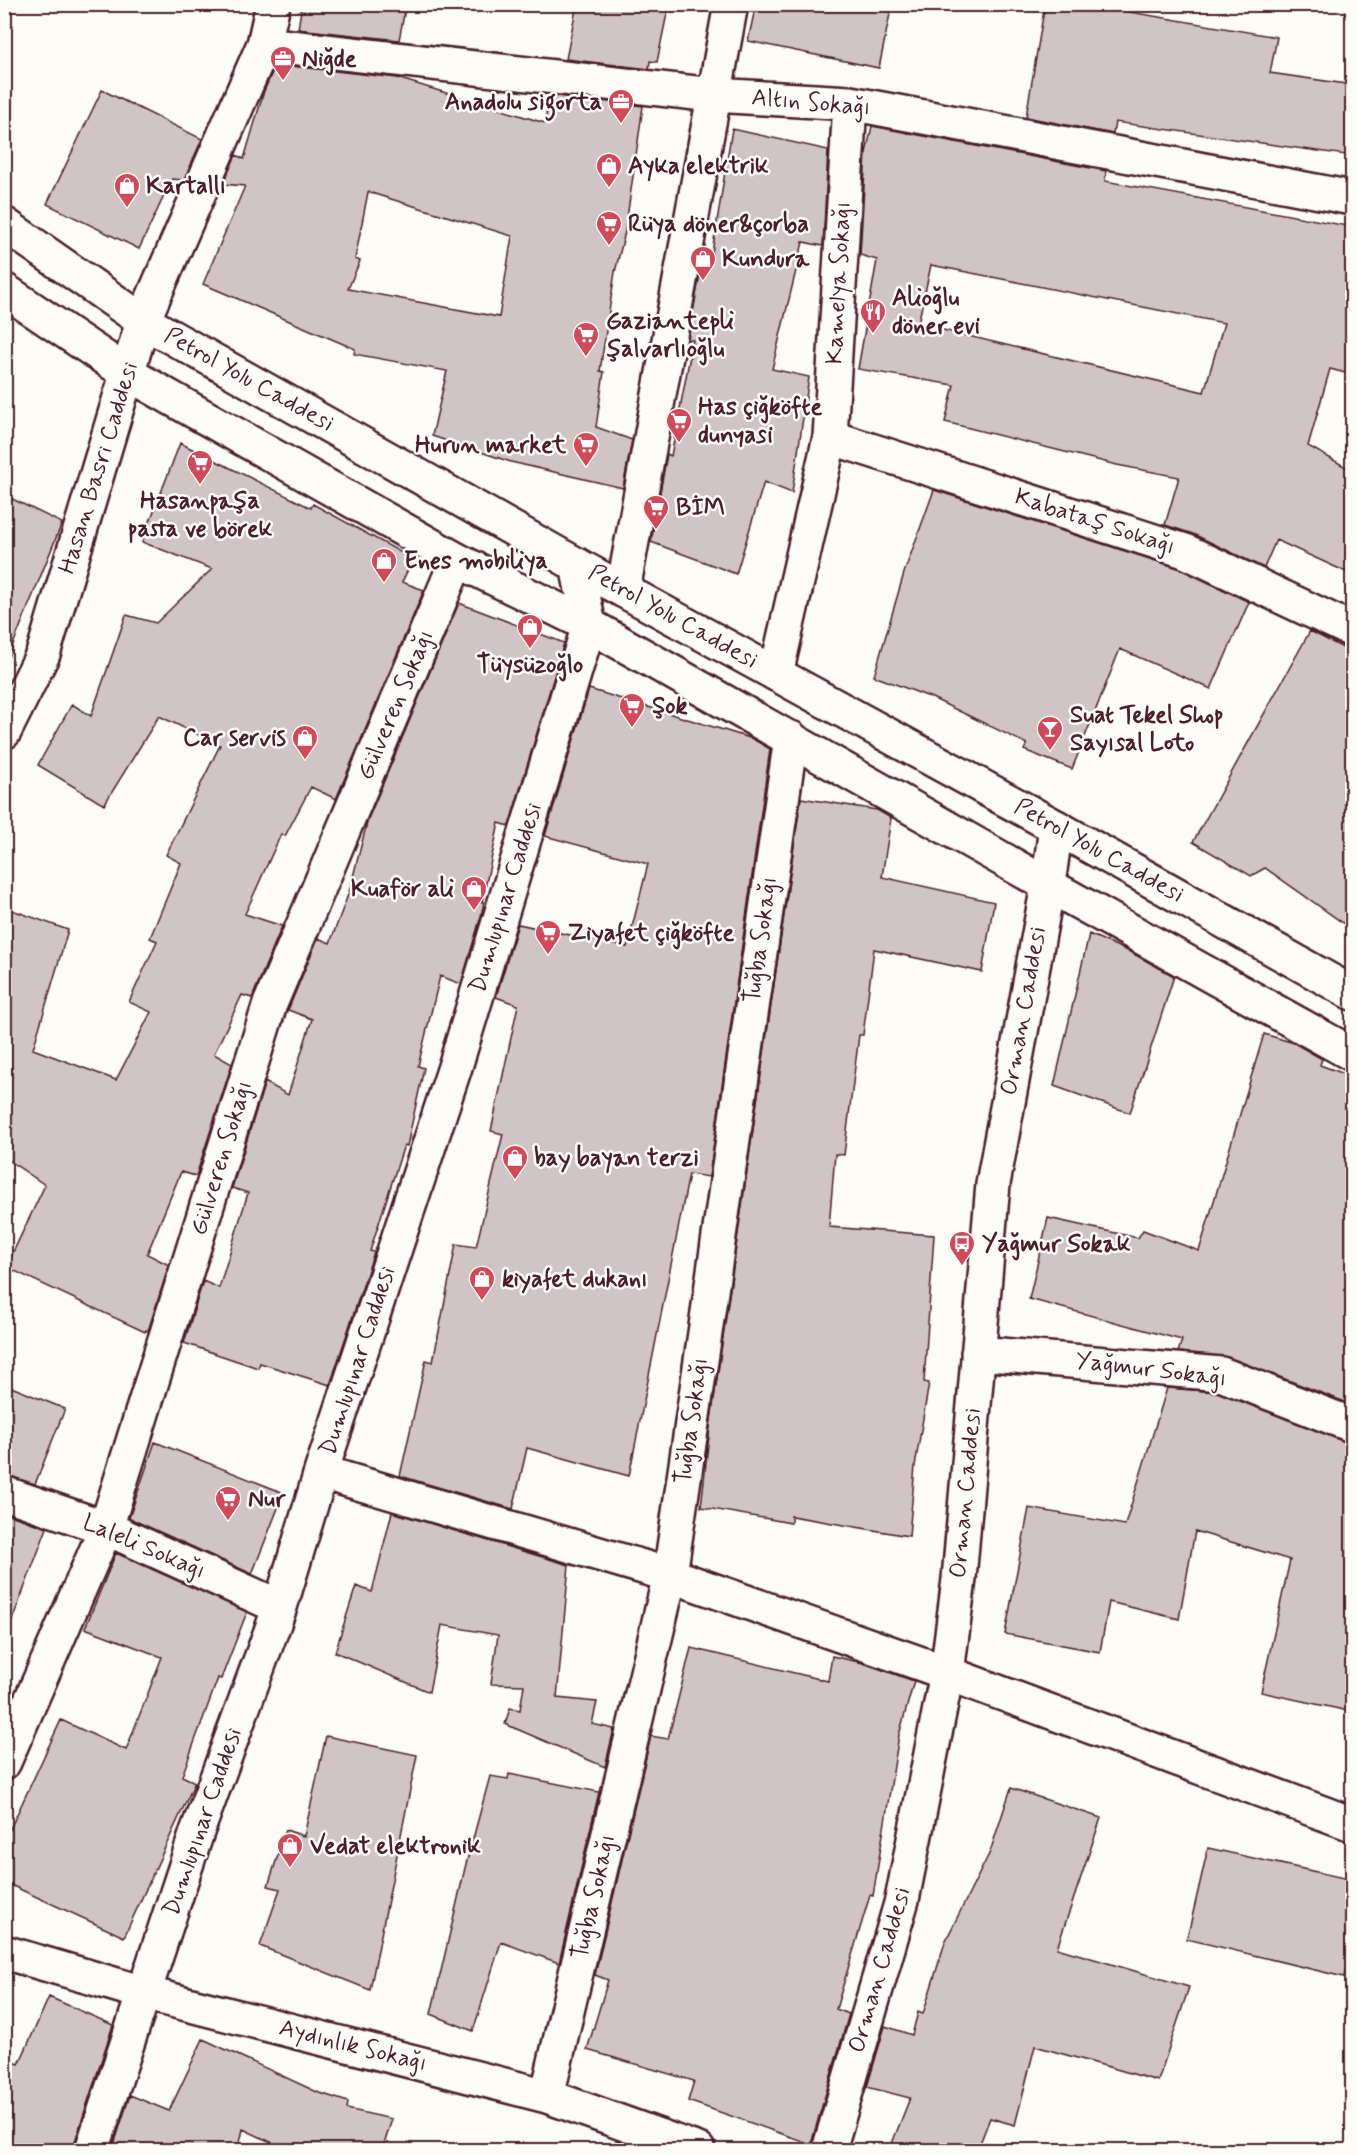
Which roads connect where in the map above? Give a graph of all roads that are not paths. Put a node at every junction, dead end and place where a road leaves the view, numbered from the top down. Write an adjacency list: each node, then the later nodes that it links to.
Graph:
1 (273, 4): 3 (street, Hasan Basri Caddesi)
2 (731, 4): 4 (street)
3 (264, 44): 4 (street, Altın Sokağı); 9 (street, Hasan Basri Caddesi)
4 (713, 95): 5 (street, Altın Sokağı); 14 (street)
5 (850, 103): 6 (street, Altın Sokağı); 11 (street, Kamelya Sokağı)
6 (1353, 198)
7 (4, 224): 9 (street, Petrol Yolu Caddesi)
8 (4, 290): 10 (street, Petrol Yolu Caddesi)
9 (143, 321): 10 (street, Hasan Basri Caddesi); 13 (street, Petrol Yolu Caddesi)
10 (127, 373): 12 (street, Petrol Yolu Caddesi); 18 (street, Hasan Basri Caddesi)
11 (830, 437): 16 (street, Kabataş Sokağı); 17 (street, Kamelya Sokağı)
12 (457, 560): 15 (street, Petrol Yolu Caddesi); 28 (street, Gülveren Sokağı)
13 (577, 565): 14 (street, Petrol Yolu Caddesi); 15 (street, Dumlupınar Caddesi)
14 (623, 590): 17 (street, Petrol Yolu Caddesi)
15 (589, 625): 19 (street, Petrol Yolu Caddesi); 26 (street, Dumlupınar Caddesi)
16 (1353, 630)
17 (776, 674): 20 (street, Petrol Yolu Caddesi)
18 (4, 732)
19 (791, 738): 21 (street, Petrol Yolu Caddesi); 29 (street, Tuğba Sokağı)
20 (1056, 827): 21 (street, Orman Caddesi); 22 (street, Petrol Yolu Caddesi)
21 (1047, 885): 23 (street, Petrol Yolu Caddesi); 24 (street, Orman Caddesi)
22 (1353, 993)
23 (1353, 1054)
24 (978, 1353): 25 (street, Yağmur Sokağı); 31 (street, Orman Caddesi)
25 (1353, 1425)
26 (321, 1472): 29 (street); 30 (street, Dumlupınar Caddesi)
27 (4, 1493): 28 (street, Laleli Sokağı)
28 (106, 1528): 30 (street, Laleli Sokağı); 32 (street, Gülveren Sokağı)
29 (670, 1575): 31 (street); 36 (street, Tuğba Sokağı)
30 (280, 1607): 35 (street, Dumlupınar Caddesi)
31 (946, 1673): 33 (street); 39 (street, Orman Caddesi)
32 (4, 1762)
33 (1353, 1824)
34 (4, 1952): 35 (street, Aydınlık Sokağı)
35 (144, 1993): 36 (street, Aydınlık Sokağı); 37 (street, Dumlupınar Caddesi)
36 (547, 2096): 38 (street, Aydınlık Sokağı)
37 (92, 2151)
38 (698, 2151)
39 (828, 2151)

